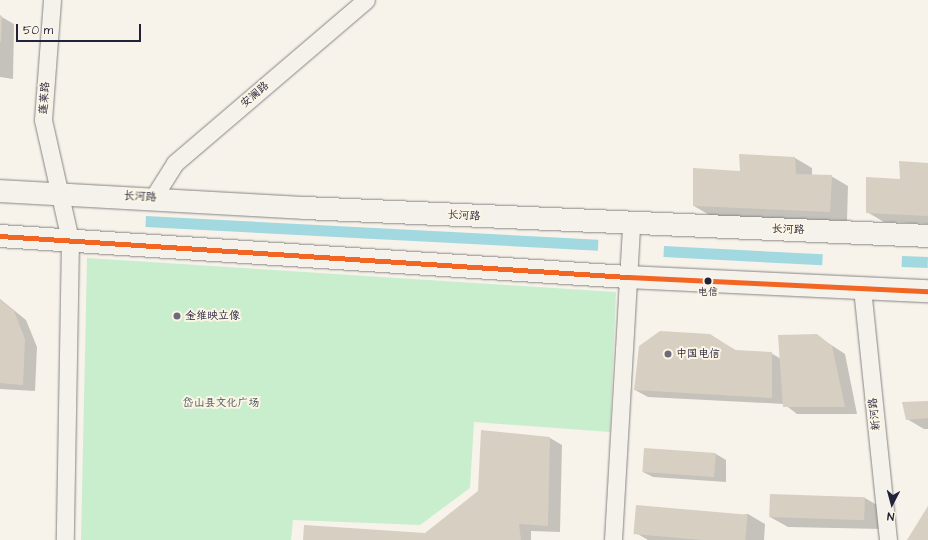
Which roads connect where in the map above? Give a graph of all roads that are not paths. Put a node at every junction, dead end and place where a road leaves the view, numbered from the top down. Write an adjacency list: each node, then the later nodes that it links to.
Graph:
1 (52, 0): 4 (street, 蓬莱路)
2 (366, 0): 5 (street, 安澜路)
3 (0, 191): 4 (main road, 长河路)
4 (62, 194): 5 (main road, 长河路); 9 (street, 蓬莱路)
5 (153, 198): 6 (main road, 长河路)
6 (631, 224): 8 (main road, 长河路); 10 (street)
7 (0, 236): 9 (main road)
8 (928, 236)
9 (70, 240): 10 (main road); 13 (street, 蓬莱路)
10 (628, 277): 11 (main road); 14 (street)
11 (862, 288): 12 (main road); 15 (street, 新河路)
12 (928, 291)
13 (65, 540)
14 (613, 540)
15 (888, 540)

